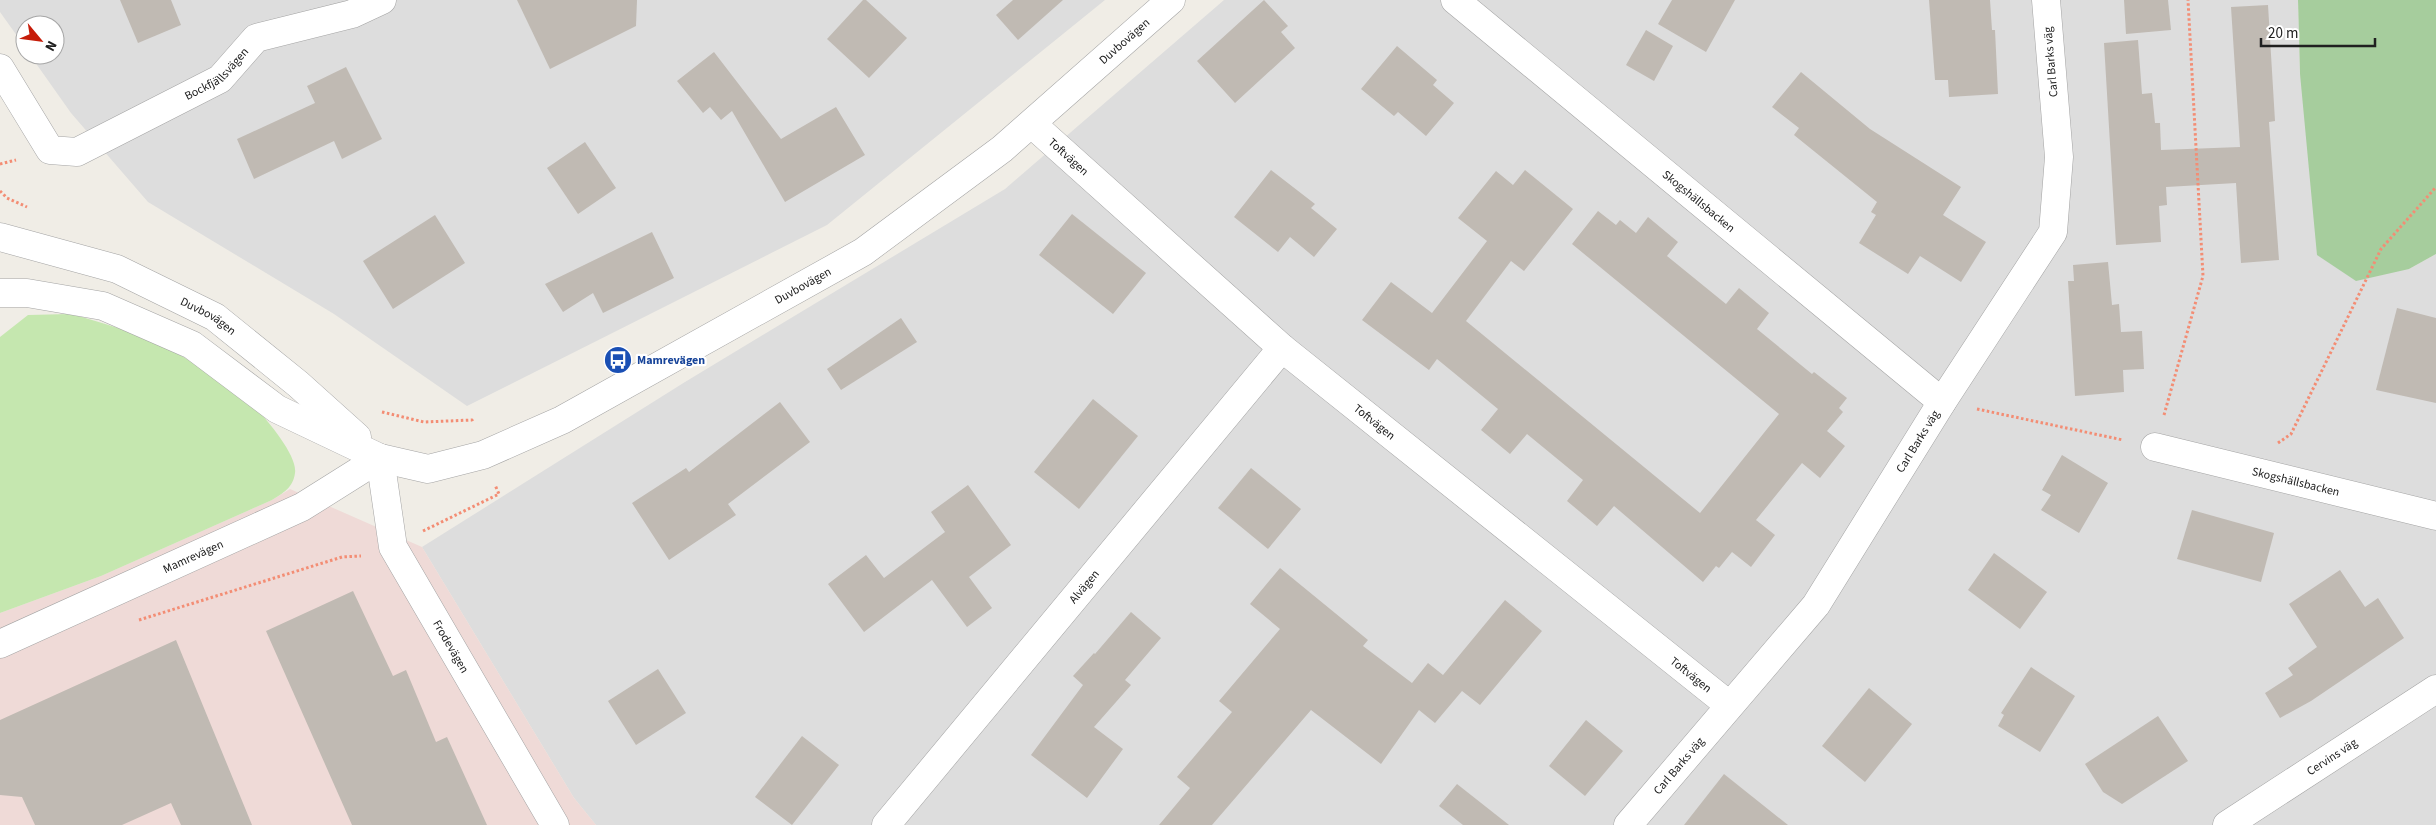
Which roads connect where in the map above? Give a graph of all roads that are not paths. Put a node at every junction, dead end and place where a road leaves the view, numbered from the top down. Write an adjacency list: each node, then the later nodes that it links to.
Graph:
1 (382, 0): 5 (street, Bockfjällsvägen)
2 (1171, 0): 6 (street, Duvbovägen)
3 (1455, 0): 10 (street, Skogshällsbacken)
4 (2046, 0): 10 (street, Carl Barks väg)
5 (0, 68)
6 (1032, 124): 9 (street, Toftvägen); 12 (street, Duvbovägen)
7 (0, 237): 12 (street, Duvbovägen)
8 (0, 293): 12 (street, Duvbovägen)
9 (1282, 348): 16 (street, Toftvägen); 18 (street, Alvägen)
10 (1942, 402): 16 (street, Carl Barks väg)
11 (2155, 447): 13 (street, Skogshällsbacken)
12 (380, 458): 14 (street, Mamrevägen); 17 (street, Frodevägen)
13 (2436, 516)
14 (0, 644)
15 (2436, 689): 20 (street, Cervins väg)
16 (1728, 705): 19 (street, Carl Barks väg)
17 (554, 825)
18 (886, 825)
19 (1628, 825)
20 (2227, 825)

